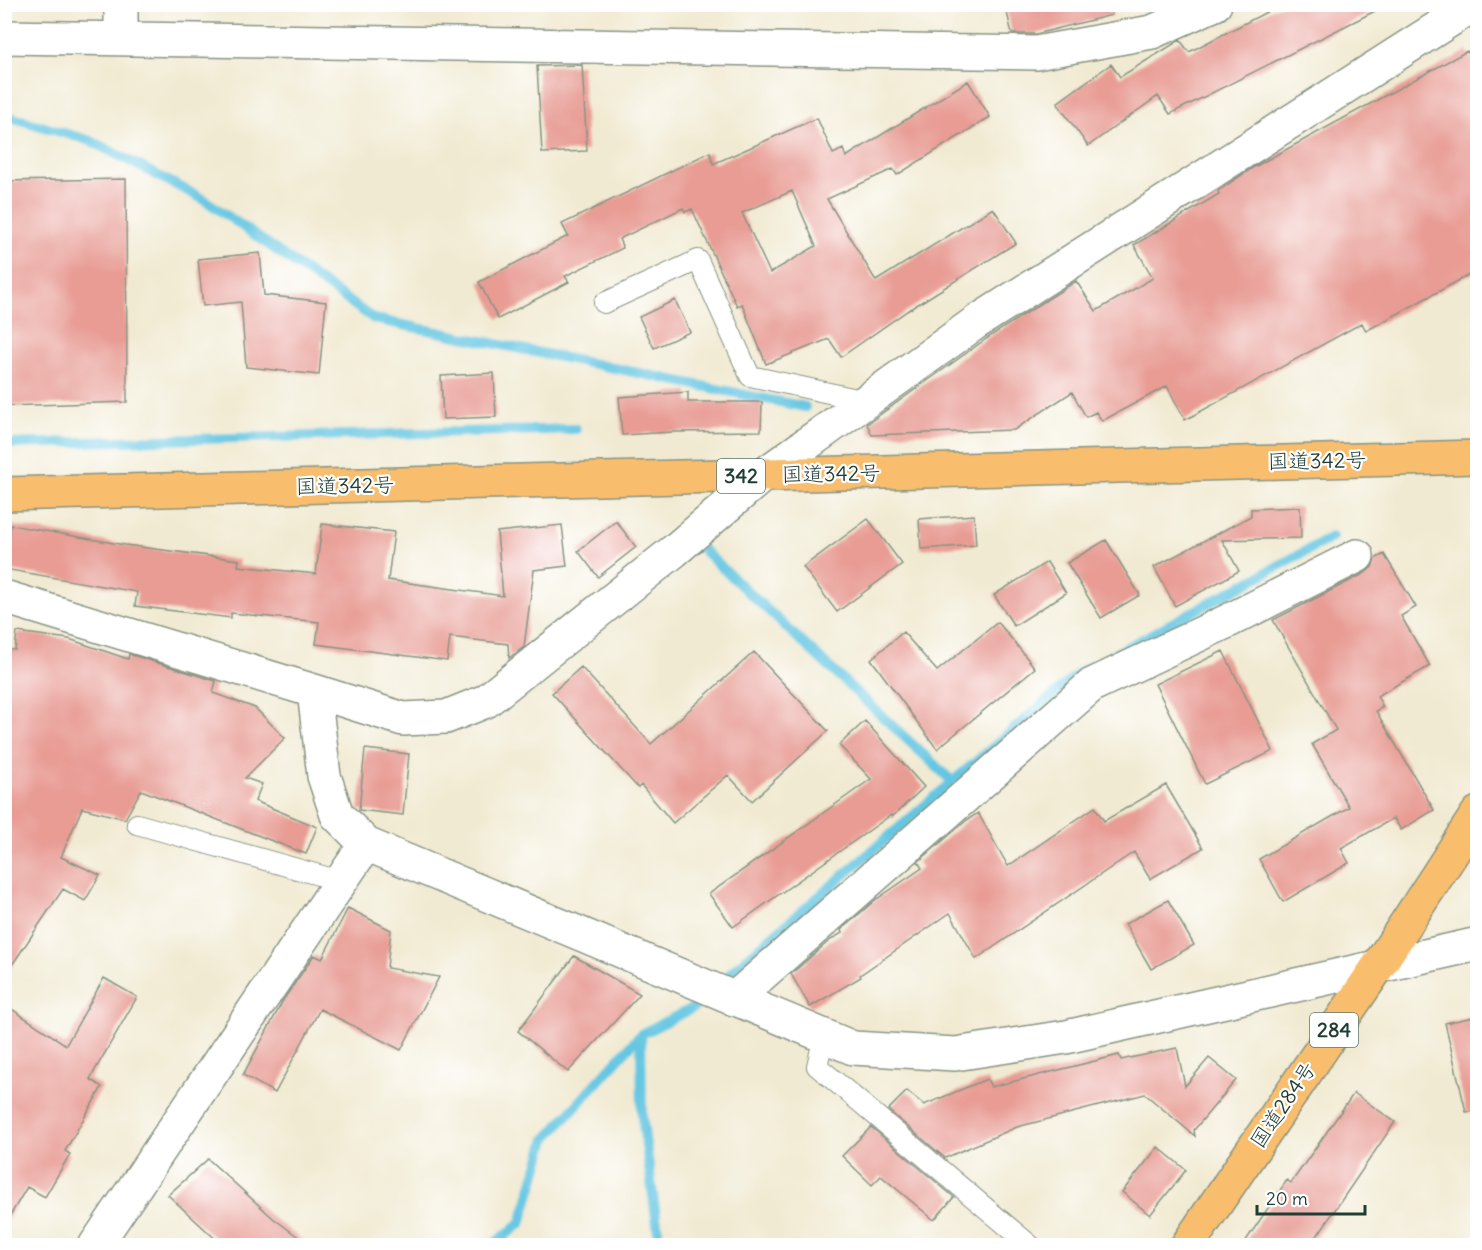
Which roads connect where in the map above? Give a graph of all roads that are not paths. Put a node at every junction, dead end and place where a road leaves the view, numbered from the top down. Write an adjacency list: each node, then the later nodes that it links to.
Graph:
1 (121, 4): 5 (street)
2 (1215, 4): 5 (street)
3 (1475, 4): 7 (street)
4 (4, 37): 5 (street)
5 (121, 39)
6 (604, 303): 7 (lane)
7 (866, 401): 9 (street)
8 (1478, 457): 9 (highway, 国道342号 / 342)
9 (762, 476): 10 (highway, 国道342号 / 342); 13 (street)
10 (4, 494)
11 (1357, 556): 20 (street)
12 (4, 597): 13 (street)
13 (314, 691): 16 (street)
14 (1478, 813): 19 (highway, 国道284号 / 284)
15 (137, 824): 17 (lane)
16 (366, 844): 17 (street); 20 (street)
17 (340, 881): 22 (street)
18 (1478, 944): 19 (street)
19 (1378, 965): 21 (street); 24 (highway, 国道284号 / 284)
20 (734, 999): 21 (street)
21 (824, 1036): 23 (lane)
22 (95, 1245)
23 (1031, 1245)
24 (1187, 1245)

